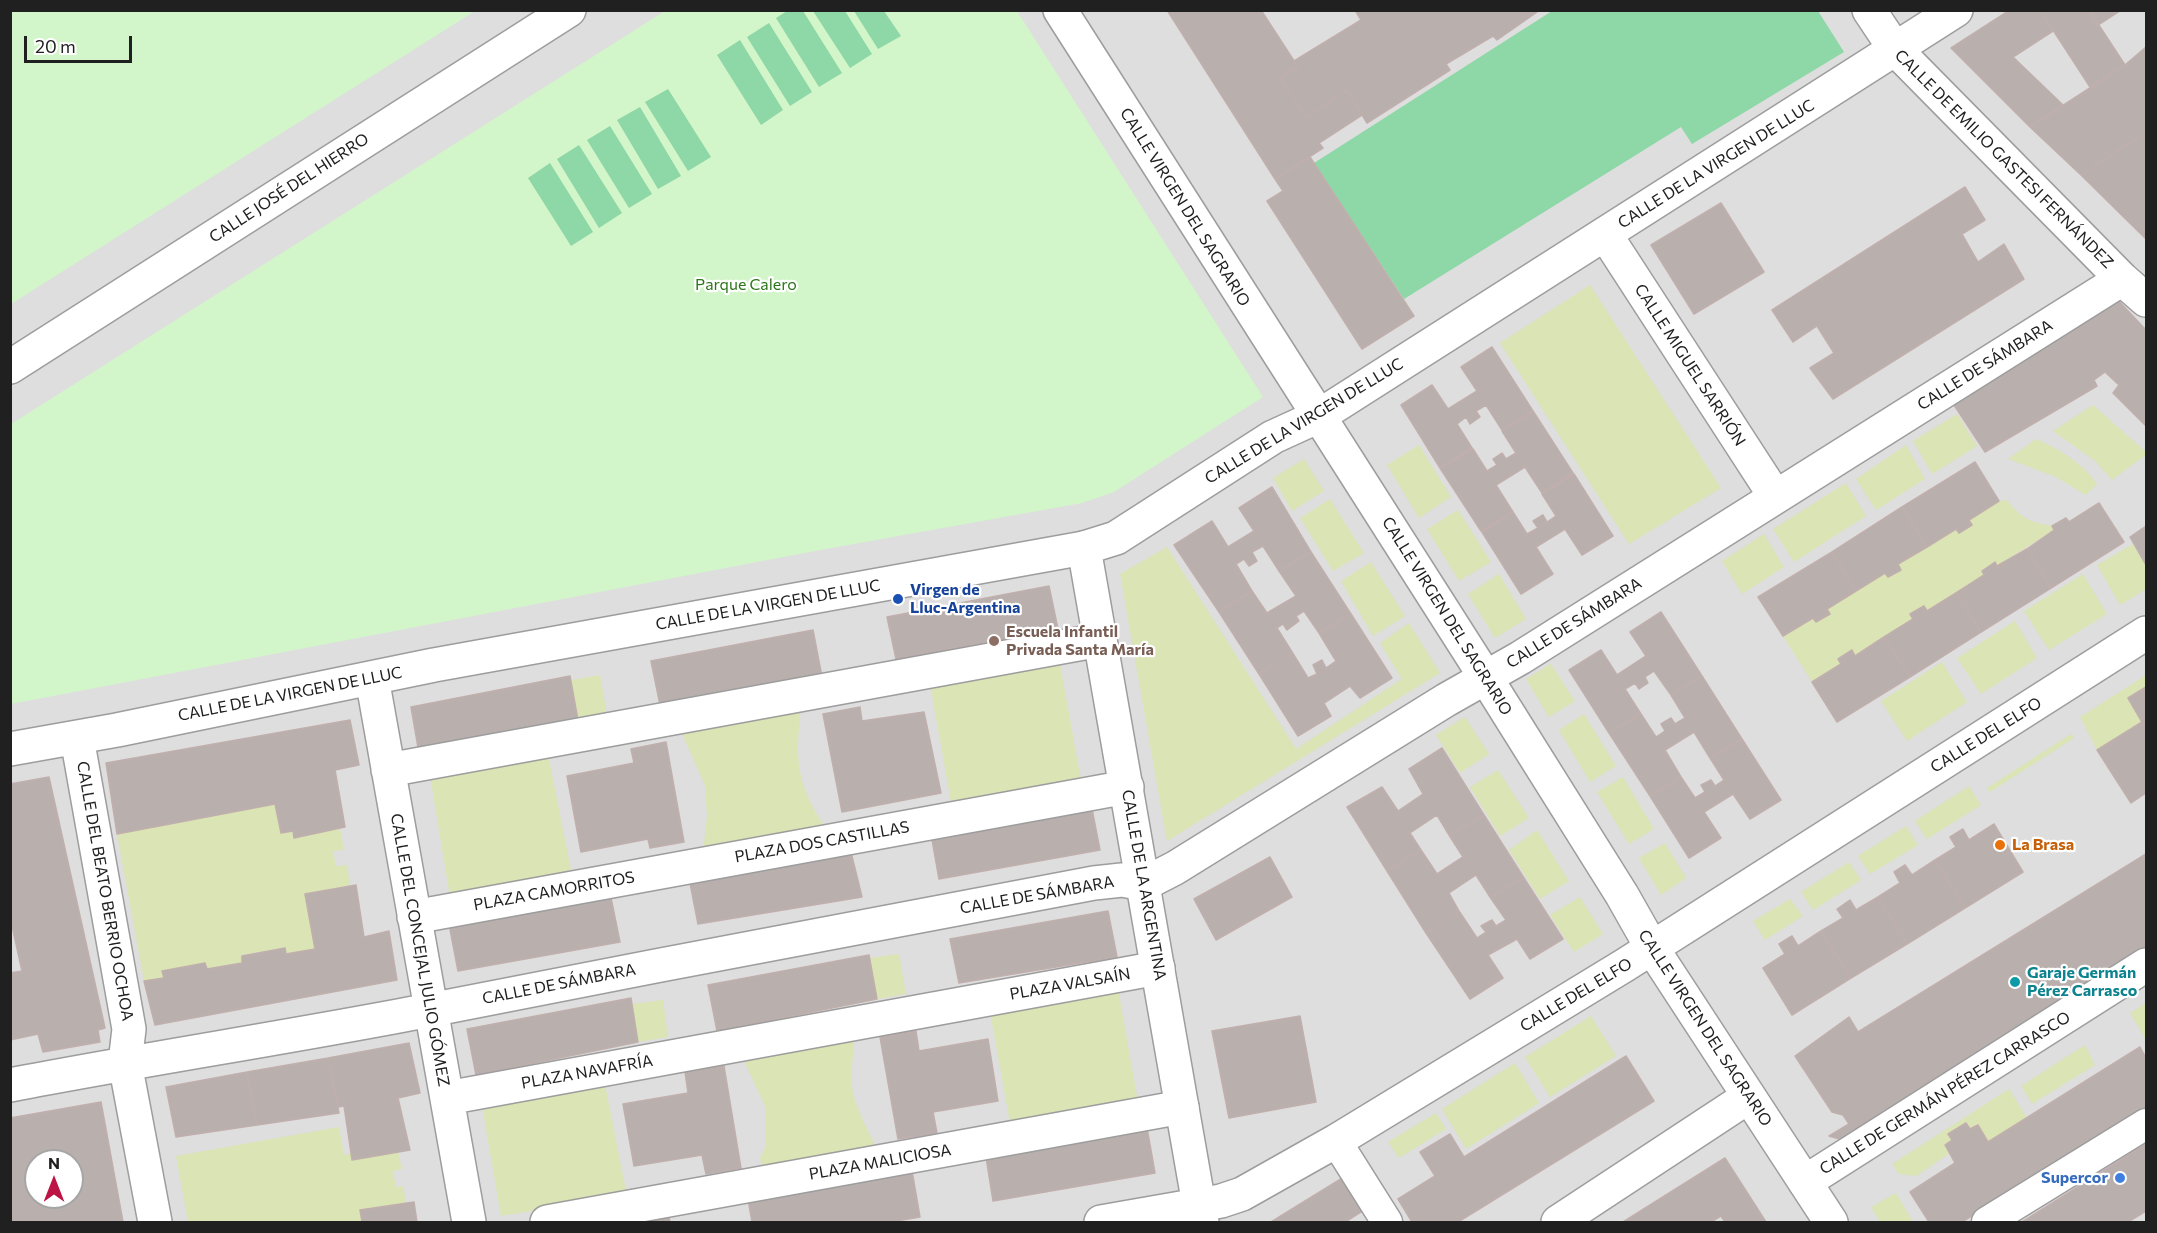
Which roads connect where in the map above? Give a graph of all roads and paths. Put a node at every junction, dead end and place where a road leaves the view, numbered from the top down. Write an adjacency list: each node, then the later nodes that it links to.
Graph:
1 (569, 10): 9 (street, CALLE JOSÉ DEL HIERRO)
2 (1060, 10): 10 (street, CALLE VIRGEN DEL SAGRARIO)
3 (1869, 10): 5 (street, CALLE DE EMILIO GASTESI FERNÁNDEZ)
4 (1956, 10): 5 (street, CALLE DE LA VIRGEN DE LLUC)
5 (1895, 49): 6 (street, CALLE DE LA VIRGEN DE LLUC); 7 (street, CALLE DE EMILIO GASTESI FERNÁNDEZ)
6 (1605, 234): 10 (street, CALLE DE LA VIRGEN DE LLUC); 11 (street, CALLE MIGUEL SARRIÓN)
7 (2122, 279): 8 (street, CALLE DE EMILIO GASTESI FERNÁNDEZ); 11 (street, CALLE DE SÁMBARA)
8 (2146, 300)
9 (10, 367)
10 (1319, 416): 12 (street, CALLE DE LA VIRGEN DE LLUC); 16 (street, CALLE VIRGEN DEL SAGRARIO)
11 (1775, 496): 16 (street, CALLE DE SÁMBARA)
12 (1084, 548): 14 (street, CALLE DE LA ARGENTINA); 15 (street, CALLE DE LA VIRGEN DE LLUC)
13 (2146, 633): 24 (street, CALLE DEL ELFO)
14 (1100, 640): 19 (street); 20 (street, CALLE DE LA ARGENTINA)
15 (372, 678): 17 (street, CALLE DE LA VIRGEN DE LLUC); 19 (street, CALLE DEL CONCEJAL JULIO GÓMEZ)
16 (1486, 678): 22 (street, CALLE DE SÁMBARA); 24 (street, CALLE VIRGEN DEL SAGRARIO)
17 (77, 738): 18 (street, CALLE DE LA VIRGEN DE LLUC); 29 (street, CALLE DEL BEATO BERRIO OCHOA)
18 (10, 749)
19 (388, 770): 23 (street, CALLE DEL CONCEJAL JULIO GÓMEZ)
20 (1127, 787): 21 (street, PLAZA DOS CASTILLAS); 22 (street, CALLE DE LA ARGENTINA)
21 (694, 866): 23 (street, PLAZA CAMORRITOS)
22 (1144, 884): 26 (street, CALLE DE LA ARGENTINA); 27 (street, CALLE DE SÁMBARA)
23 (414, 917): 27 (street, CALLE DEL CONCEJAL JULIO GÓMEZ)
24 (1652, 948): 31 (street, CALLE VIRGEN DEL SAGRARIO); 35 (street, CALLE DEL ELFO)
25 (2146, 965): 36 (street, CALLE DE GERMÁN PÉREZ CARRASCO)
26 (1158, 968): 28 (street, PLAZA VALSAÍN); 33 (street, CALLE DE LA ARGENTINA)
27 (431, 1010): 29 (street, CALLE DE SÁMBARA); 32 (street, CALLE DEL CONCEJAL JULIO GÓMEZ)
28 (728, 1046): 32 (street, PLAZA NAVAFRÍA)
29 (125, 1063): 30 (street, CALLE DE SÁMBARA); 38 (street, CALLE DEL BEATO BERRIO OCHOA)
30 (10, 1085)
31 (1748, 1097): 36 (street, CALLE VIRGEN DEL SAGRARIO); 43 (street)
32 (447, 1098): 39 (street, CALLE DEL CONCEJAL JULIO GÓMEZ)
33 (1182, 1107): 37 (street, CALLE DE LA ARGENTINA); 40 (street, PLAZA MALICIOSA)
34 (2146, 1124): 45 (street)
35 (1336, 1141): 37 (street, CALLE DEL ELFO); 42 (street)
36 (1805, 1182): 44 (street, CALLE VIRGEN DEL SAGRARIO)
37 (1200, 1214): 41 (street, CALLE DEL ELFO)
38 (155, 1222)
39 (469, 1222)
40 (547, 1222)
41 (1101, 1222)
42 (1387, 1222)
43 (1558, 1222)
44 (1831, 1222)
45 (1987, 1222)

